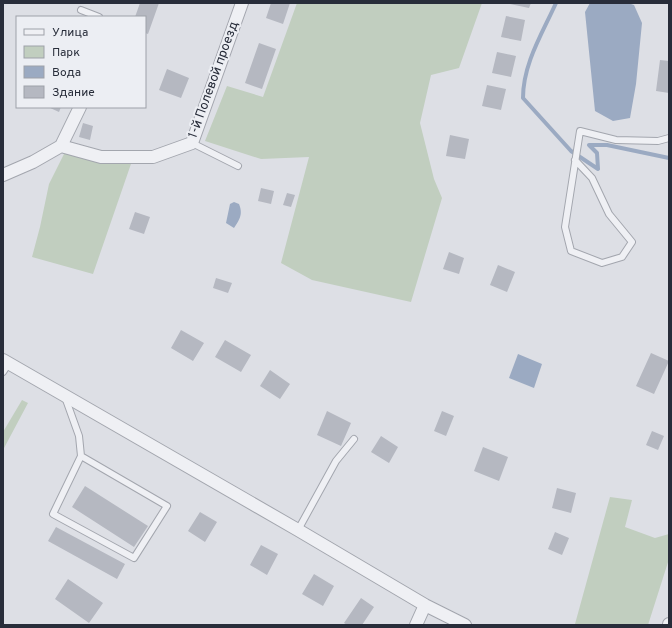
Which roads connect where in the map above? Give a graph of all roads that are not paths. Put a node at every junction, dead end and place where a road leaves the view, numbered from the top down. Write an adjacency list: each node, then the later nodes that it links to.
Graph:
1 (242, 3): 6 (street, 1-й Полевой проезд)
2 (81, 10): 3 (lane)
3 (96, 16)
4 (80, 108): 7 (street)
5 (669, 138): 8 (lane)
6 (192, 143): 7 (street, 1-й Полевой проезд); 9 (lane)
7 (61, 146): 10 (street)
8 (575, 160): 8 (lane)
9 (238, 166)
10 (3, 176)
11 (5, 365): 12 (street)
12 (64, 396): 14 (lane); 15 (street)
13 (354, 439): 15 (lane)
14 (81, 456): 14 (lane)
15 (298, 530): 16 (street)
16 (425, 605): 17 (street); 18 (street)
17 (416, 625)
18 (465, 625)

